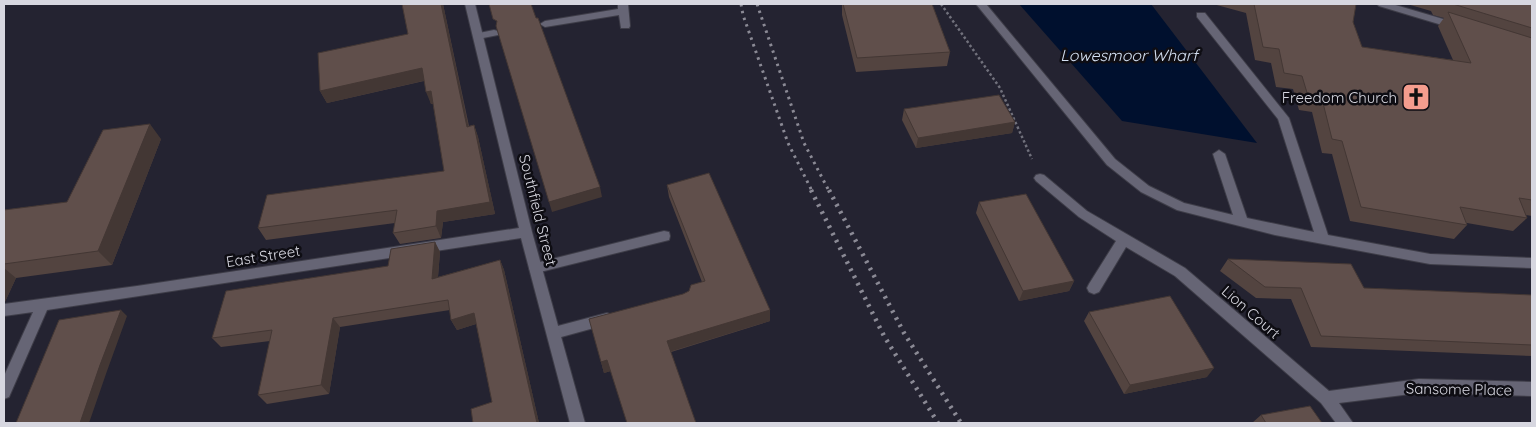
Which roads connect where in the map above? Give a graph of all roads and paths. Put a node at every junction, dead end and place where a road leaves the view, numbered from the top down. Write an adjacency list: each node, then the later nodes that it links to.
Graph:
1 (470, 4): 11 (street, Southfield Street)
2 (940, 4): 13 (path)
3 (981, 4): 14 (street)
4 (1382, 4): 9 (street)
5 (622, 7): 7 (street); 8 (street)
6 (1201, 15): 18 (street)
7 (545, 24)
8 (625, 26)
9 (1467, 30)
10 (494, 34): 11 (street)
11 (478, 36): 15 (street, Southfield Street)
12 (1219, 154): 14 (street)
13 (1040, 178): 17 (street, Lion Court)
14 (1242, 222): 18 (street)
15 (526, 232): 20 (street, Southfield Street); 22 (street, East Street)
16 (664, 236): 20 (street)
17 (1124, 239): 21 (street); 28 (street, Lion Court)
18 (1323, 239): 19 (street)
19 (1532, 263)
20 (536, 268): 25 (street, Southfield Street)
21 (1094, 288)
22 (44, 304): 23 (street, East Street); 27 (street)
23 (4, 310)
24 (619, 316): 25 (street)
25 (554, 333): 29 (street, Southfield Street)
26 (1532, 389): 28 (street, Sansome Place)
27 (4, 392)
28 (1326, 398): 30 (street, Lion Court)
29 (578, 423)
30 (1345, 423)

